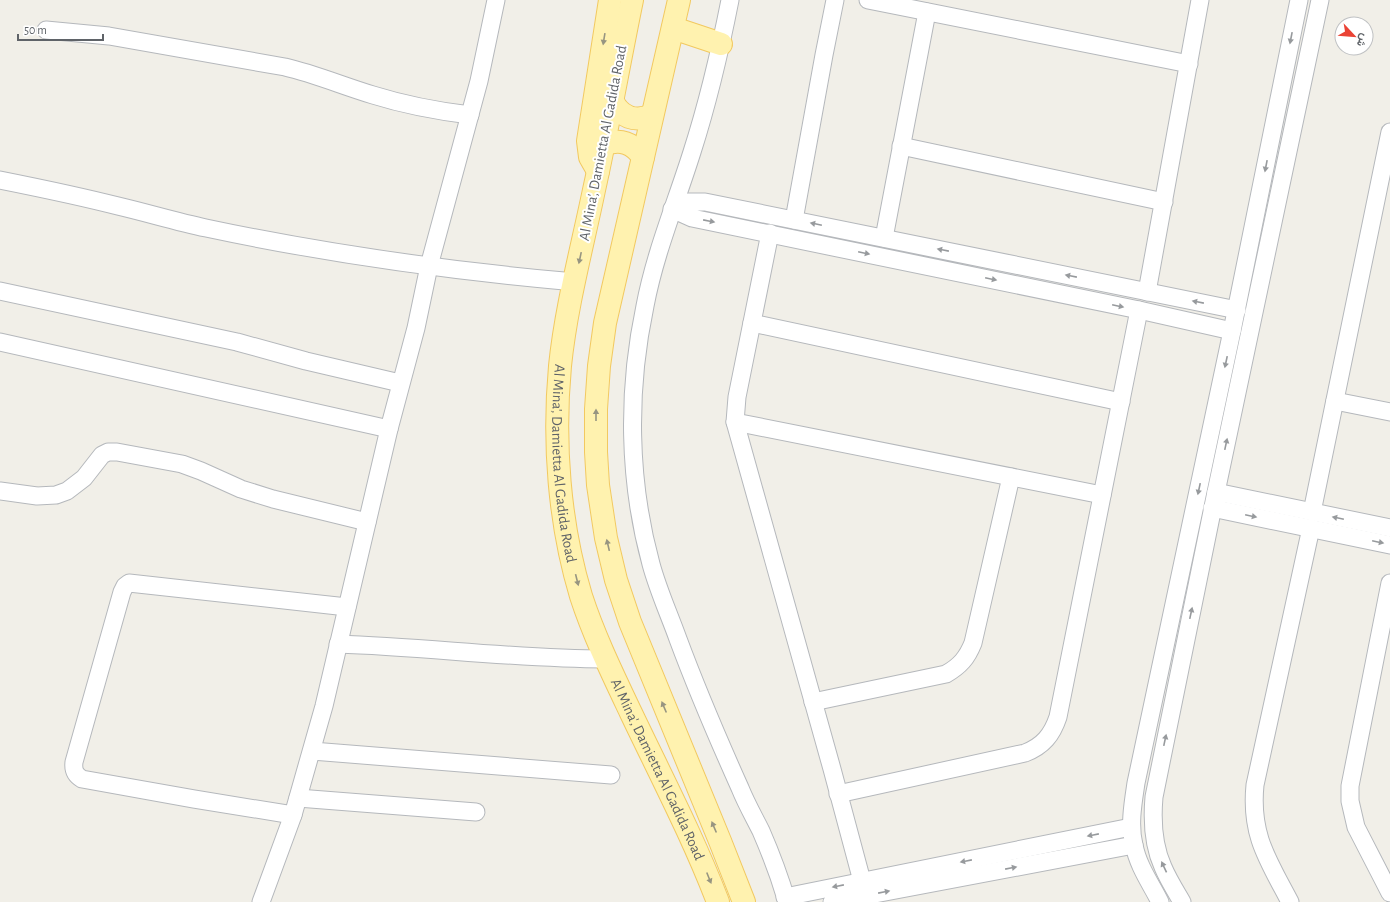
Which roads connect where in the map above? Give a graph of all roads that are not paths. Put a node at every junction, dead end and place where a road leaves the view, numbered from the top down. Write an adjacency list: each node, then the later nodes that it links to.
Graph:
1 (496, 0): 17 (street)
2 (610, 0): 23 (main road, one-way to 23)
3 (632, 0): 16 (main road, Al Mina', Damietta Al Gadida Road)
4 (679, 0): 12 (main road, Al Mina', Damietta Al Gadida Road)
5 (730, 0): 14 (street)
6 (835, 0): 27 (street)
7 (868, 0): 11 (street)
8 (1200, 0): 15 (street)
9 (1299, 0): 35 (street, one-way to 35)
10 (1320, 0): 48 (street, one-way to 10)
11 (927, 12): 15 (street); 21 (street)
12 (673, 28): 14 (main road); 18 (main road, Al Mina', Damietta Al Gadida Road)
13 (46, 30): 17 (street)
14 (721, 44): 26 (street)
15 (1189, 64): 25 (street)
16 (612, 100): 18 (main road); 20 (main road, Al Mina', Damietta Al Gadida Road)
17 (470, 115): 30 (street)
18 (652, 115): 22 (main road, Al Mina', Damietta Al Gadida Road)
19 (1390, 132): 40 (street)
20 (604, 145): 22 (main road); 23 (main road, Al Mina', Damietta Al Gadida Road)
21 (901, 146): 25 (street); 29 (street)
22 (643, 157): 73 (main road, Al Mina', Damietta Al Gadida Road, one-way to 22)
23 (598, 171): 31 (main road, Al Mina', Damietta Al Gadida Road, one-way to 31)
24 (0, 180): 30 (street)
25 (1164, 202): 33 (street)
26 (672, 209): 27 (street); 28 (street, one-way to 28); 70 (street)
27 (794, 220): 29 (street, one-way to 27)
28 (770, 233): 34 (street, one-way to 34); 36 (street)
29 (884, 238): 33 (street, one-way to 29)
30 (429, 266): 31 (street); 39 (street)
31 (575, 282): 57 (main road, Al Mina', Damietta Al Gadida Road, one-way to 57)
32 (0, 291): 39 (street)
33 (1148, 292): 35 (street, one-way to 33)
34 (1139, 310): 37 (street); 41 (street)
35 (1236, 310): 37 (street)
36 (752, 324): 41 (street); 43 (street)
37 (1232, 331): 65 (street, one-way to 65)
38 (0, 342): 44 (street)
39 (400, 383): 44 (street)
40 (1335, 401): 42 (street); 49 (street)
41 (1121, 402): 47 (street)
42 (1390, 412)
43 (736, 422): 45 (street); 58 (street)
44 (388, 429): 50 (street)
45 (1011, 477): 47 (street); 58 (street)
46 (0, 491): 50 (street)
47 (1102, 495): 61 (street)
48 (1214, 500): 49 (street); 76 (street, one-way to 48)
49 (1312, 520): 51 (street, one-way to 49); 52 (street, one-way to 52); 77 (street)
50 (367, 522): 54 (street)
51 (1390, 528)
52 (1390, 545)
53 (1390, 583): 55 (street)
54 (347, 607): 56 (street); 64 (street)
55 (1384, 639): 68 (street)
56 (338, 644): 57 (street); 59 (street)
57 (605, 659): 72 (main road, Al Mina', Damietta Al Gadida Road, one-way to 72)
58 (813, 702): 61 (street)
59 (312, 751): 60 (street); 62 (street)
60 (611, 774)
61 (838, 794): 67 (street)
62 (298, 798): 63 (street); 64 (street)
63 (476, 812)
64 (293, 815): 71 (street)
65 (1131, 827): 66 (street); 67 (street, one-way to 67)
66 (1134, 844): 69 (street, one-way to 66); 75 (street)
67 (862, 881): 70 (street, one-way to 70)
68 (1390, 893)
69 (903, 895): 74 (street, one-way to 69)
70 (786, 899)
71 (261, 902)
72 (718, 902)
73 (744, 902)
74 (832, 902)
75 (1160, 902)
76 (1182, 902)
77 (1290, 902)

